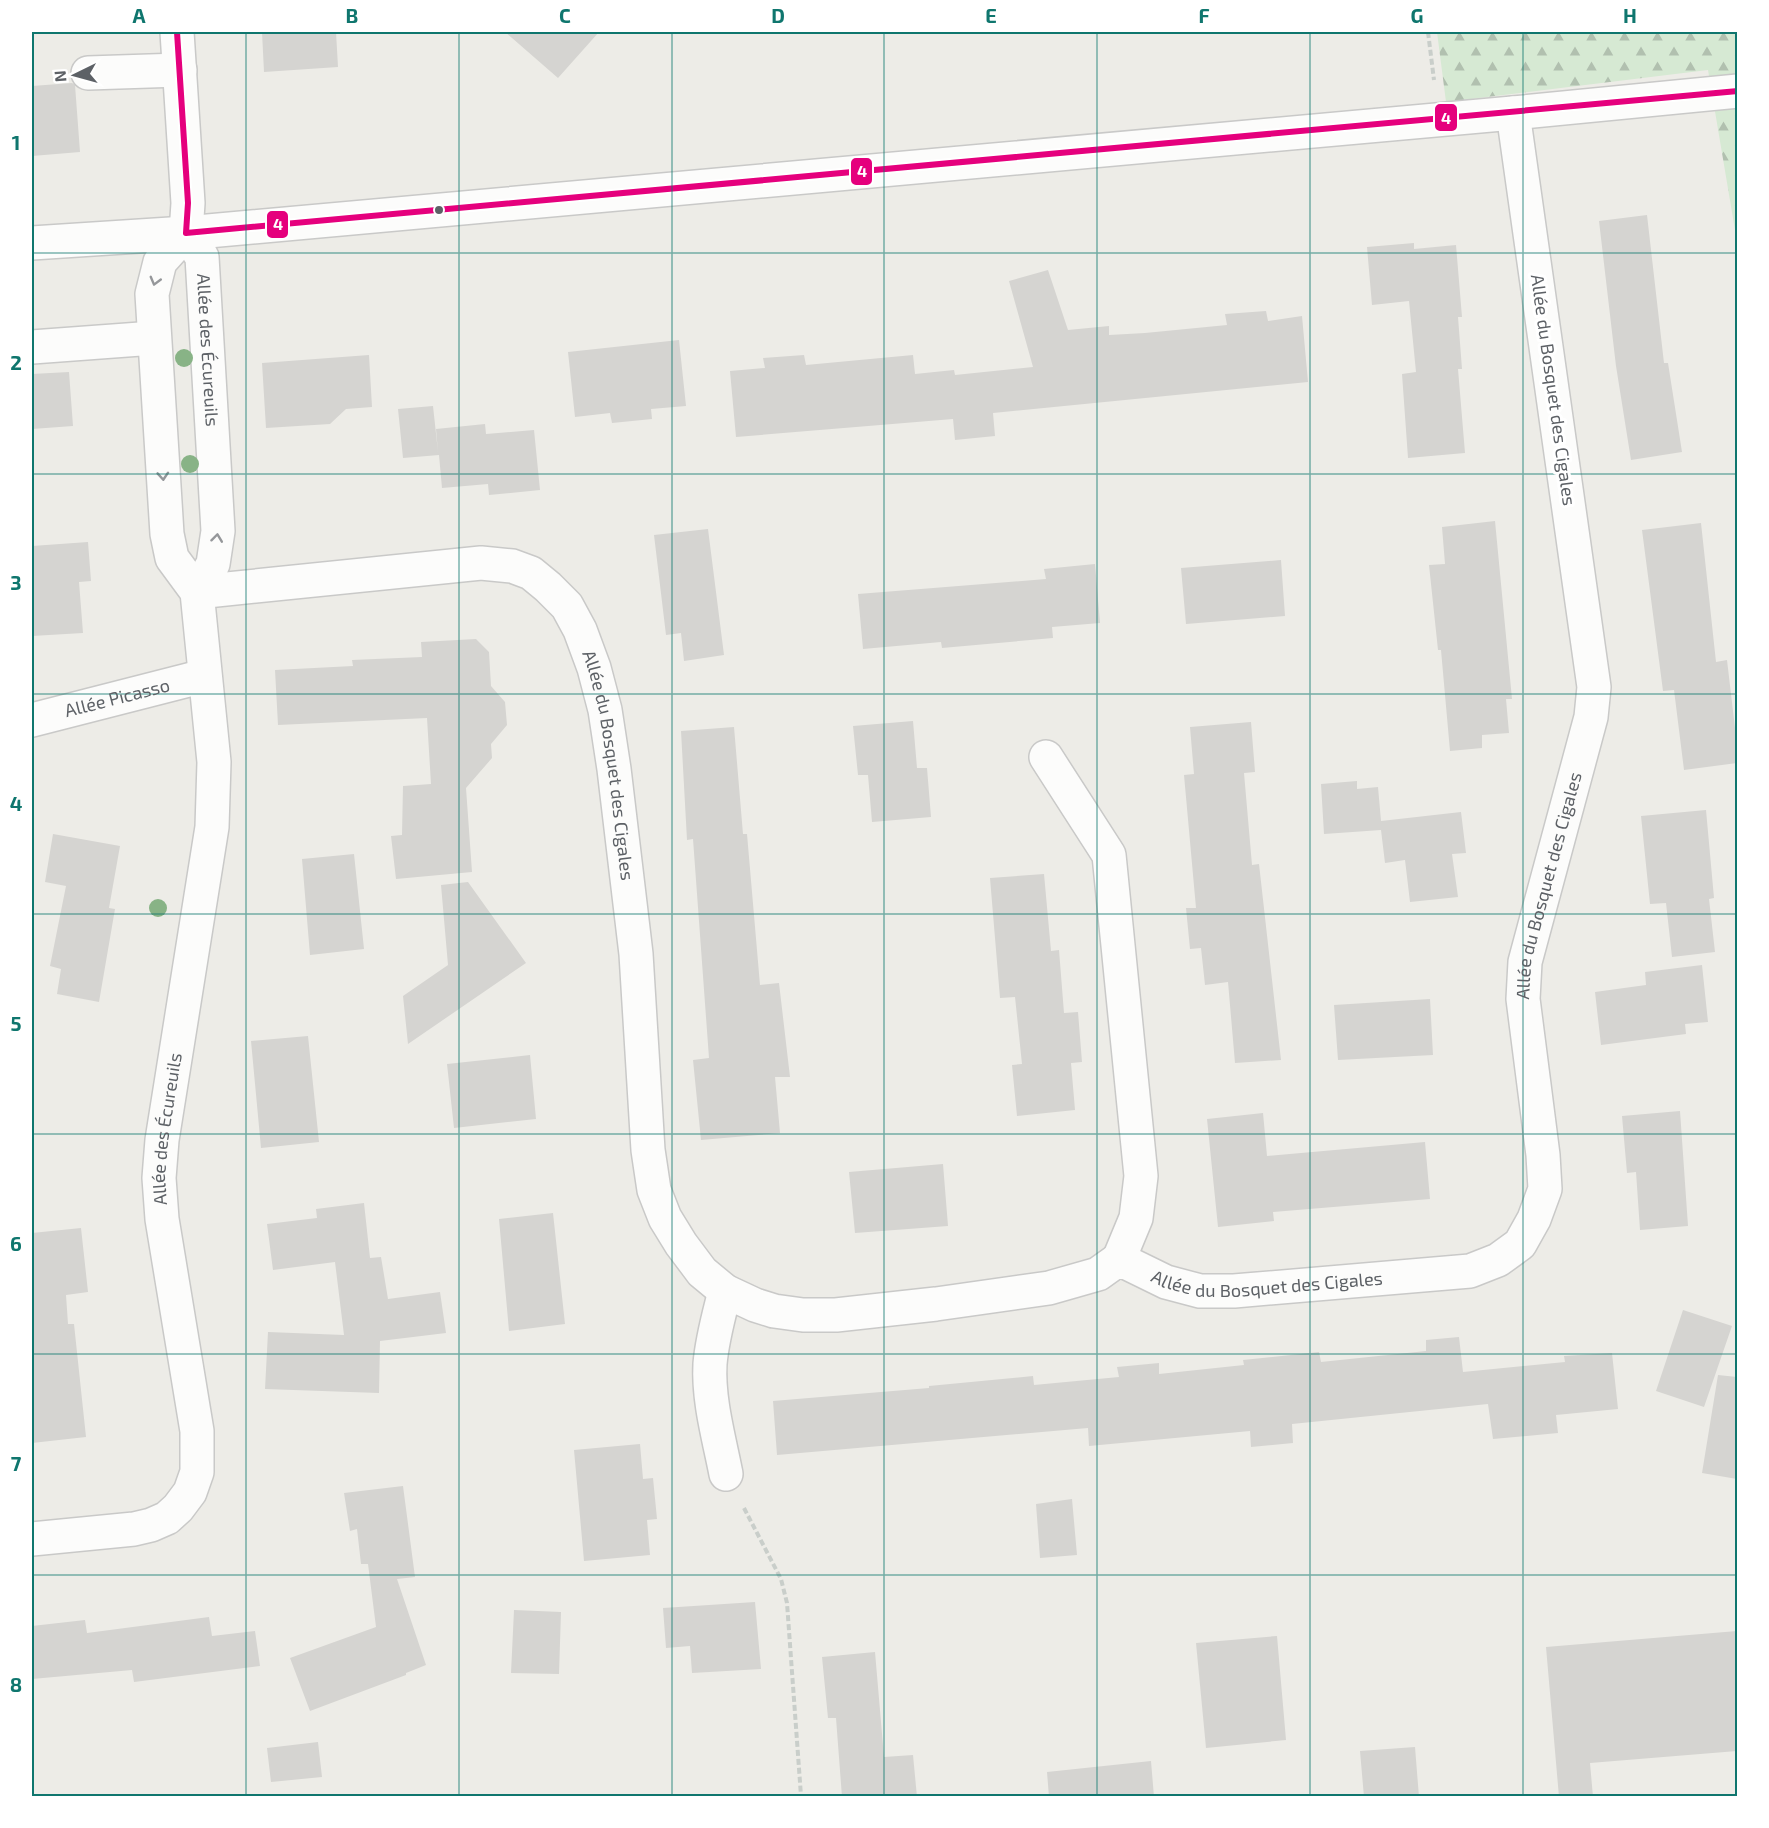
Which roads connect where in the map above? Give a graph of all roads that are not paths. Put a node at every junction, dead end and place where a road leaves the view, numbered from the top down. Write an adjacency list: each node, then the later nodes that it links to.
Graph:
1 (177, 32): 2 (street)
2 (180, 70): 3 (street); 6 (street)
3 (88, 73)
4 (1737, 91): 5 (street)
5 (1513, 113): 6 (street); 14 (street, Allée du Bosquet des Cigales)
6 (186, 233): 7 (street); 8 (street, one-way to 8); 10 (street, Allée des Écureuils, one-way to 6)
7 (32, 243)
8 (154, 338): 9 (street); 10 (street, one-way to 10)
9 (32, 347)
10 (197, 592): 11 (street, Allée des Écureuils); 15 (street, Allée du Bosquet des Cigales)
11 (204, 676): 12 (street, Allée Picasso); 17 (street, Allée des Écureuils)
12 (32, 720)
13 (1046, 757): 14 (street)
14 (1119, 1258): 15 (street, Allée du Bosquet des Cigales)
15 (725, 1291): 16 (street)
16 (726, 1474)
17 (32, 1539)

